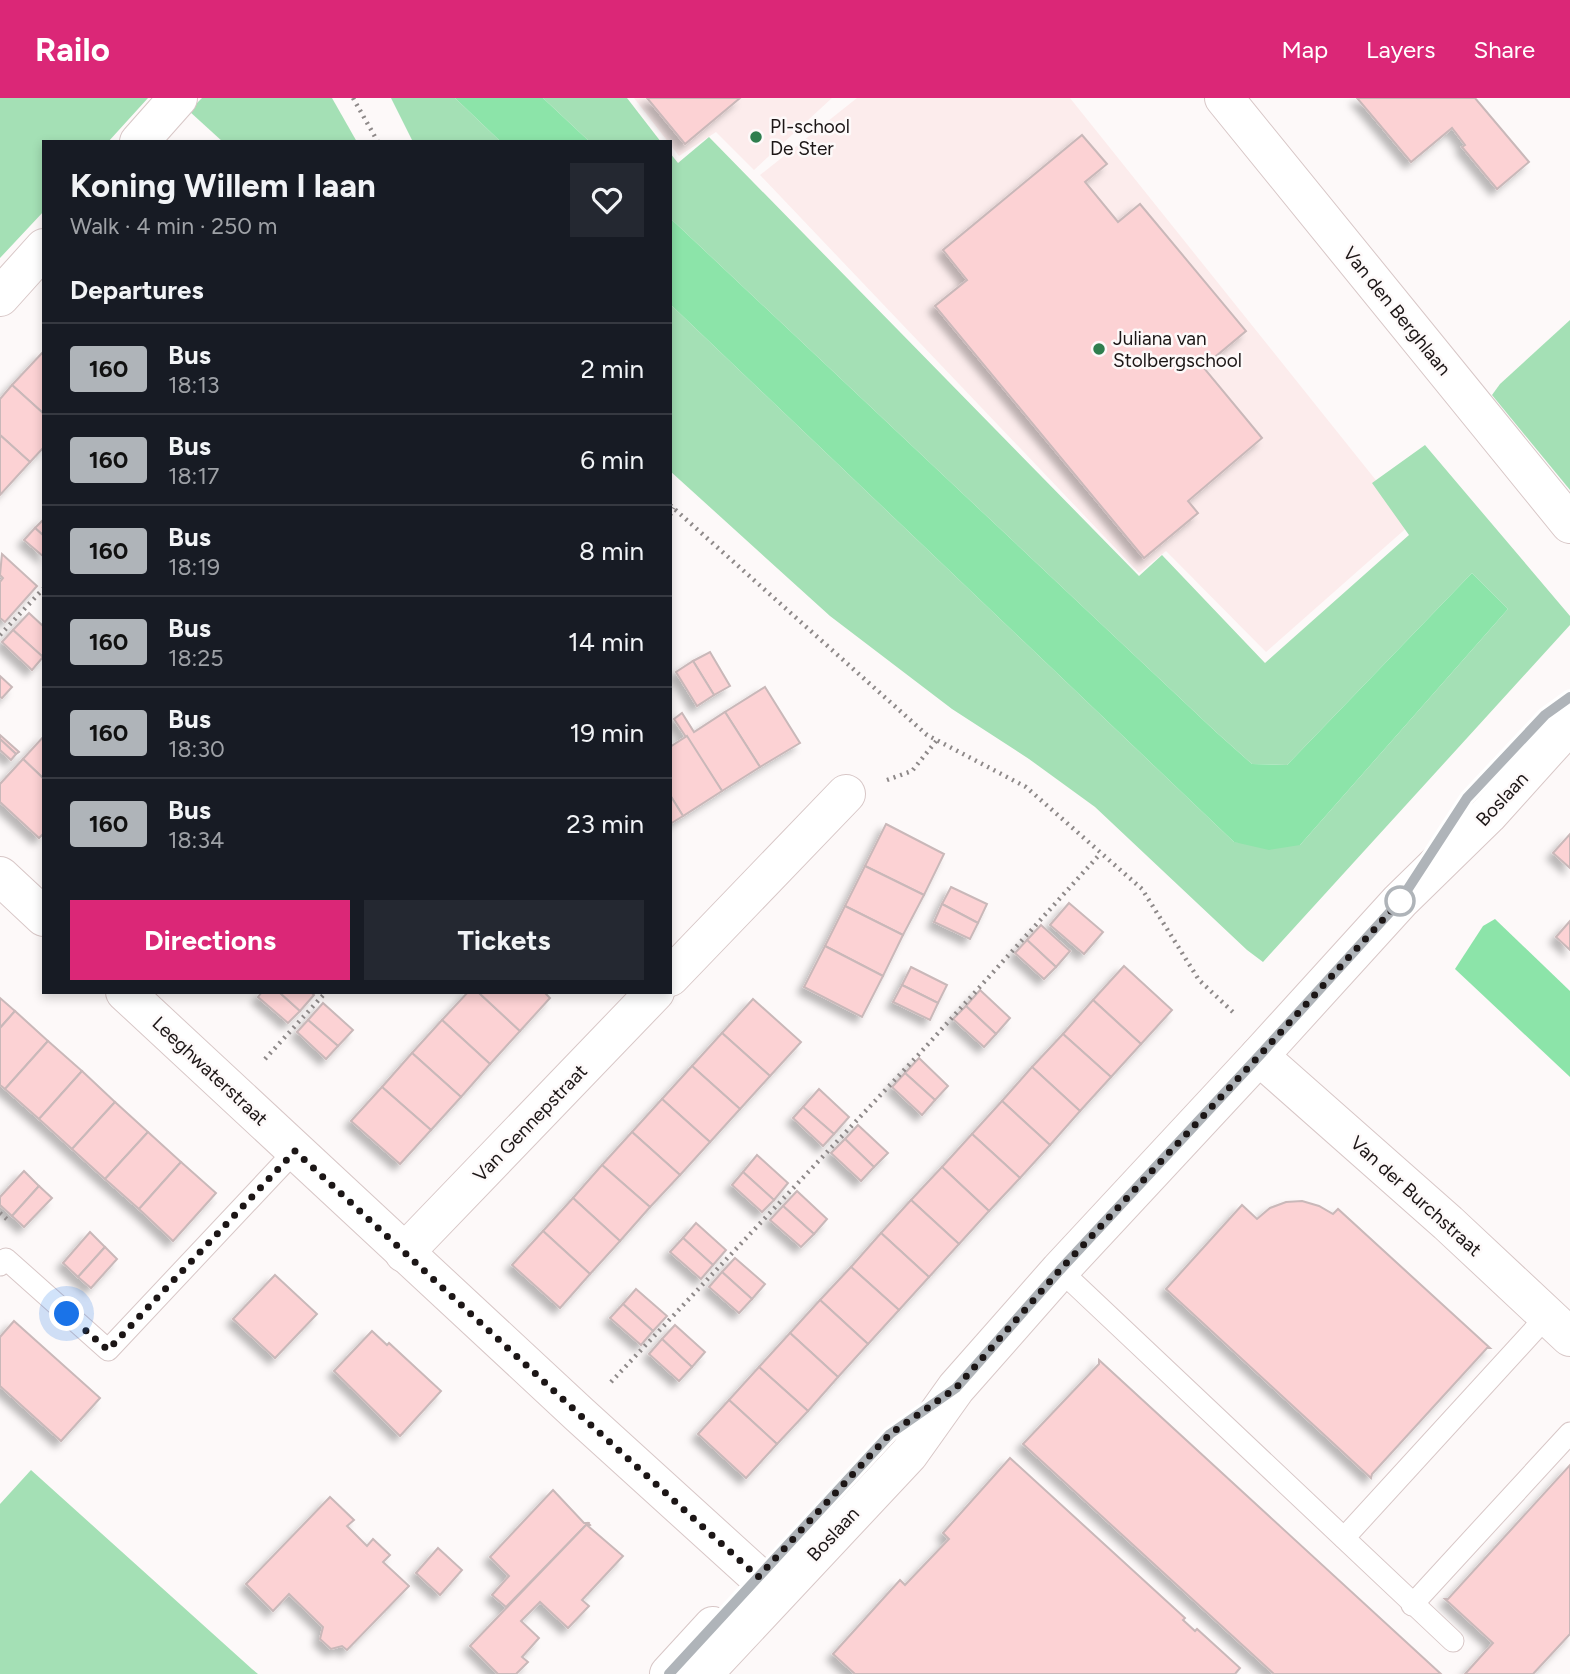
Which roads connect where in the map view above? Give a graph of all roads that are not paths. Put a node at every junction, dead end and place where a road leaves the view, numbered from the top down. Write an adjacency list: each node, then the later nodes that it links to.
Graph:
1 (178, 98): 3 (street)
2 (1224, 98): 6 (street, Van den Berghlaan)
3 (141, 140)
4 (42, 250): 5 (street)
5 (0, 297)
6 (1570, 524)
7 (1570, 697): 11 (street, Boslaan)
8 (1570, 724): 11 (street, Boslaan)
9 (846, 794): 13 (street)
10 (0, 876): 12 (street)
11 (1400, 901): 16 (street, Boslaan)
12 (42, 914)
13 (672, 975)
14 (127, 994): 17 (street, Leeghwaterstraat)
15 (653, 994): 18 (street, Van Gennepstraat)
16 (1264, 1051): 20 (street, Boslaan); 21 (street, Van der Burchstraat)
17 (295, 1151): 18 (street, Leeghwaterstraat); 19 (lane)
18 (404, 1253): 24 (street, Leeghwaterstraat)
19 (0, 1265)
20 (1060, 1270): 23 (lane); 24 (street, Boslaan)
21 (1559, 1327): 23 (lane)
22 (1570, 1433): 25 (lane)
23 (1345, 1538): 25 (lane)
24 (768, 1585): 27 (street, Boslaan); 28 (street, Boslaan)
25 (1412, 1605): 26 (lane)
26 (1453, 1641)
27 (669, 1674)
28 (703, 1674)

